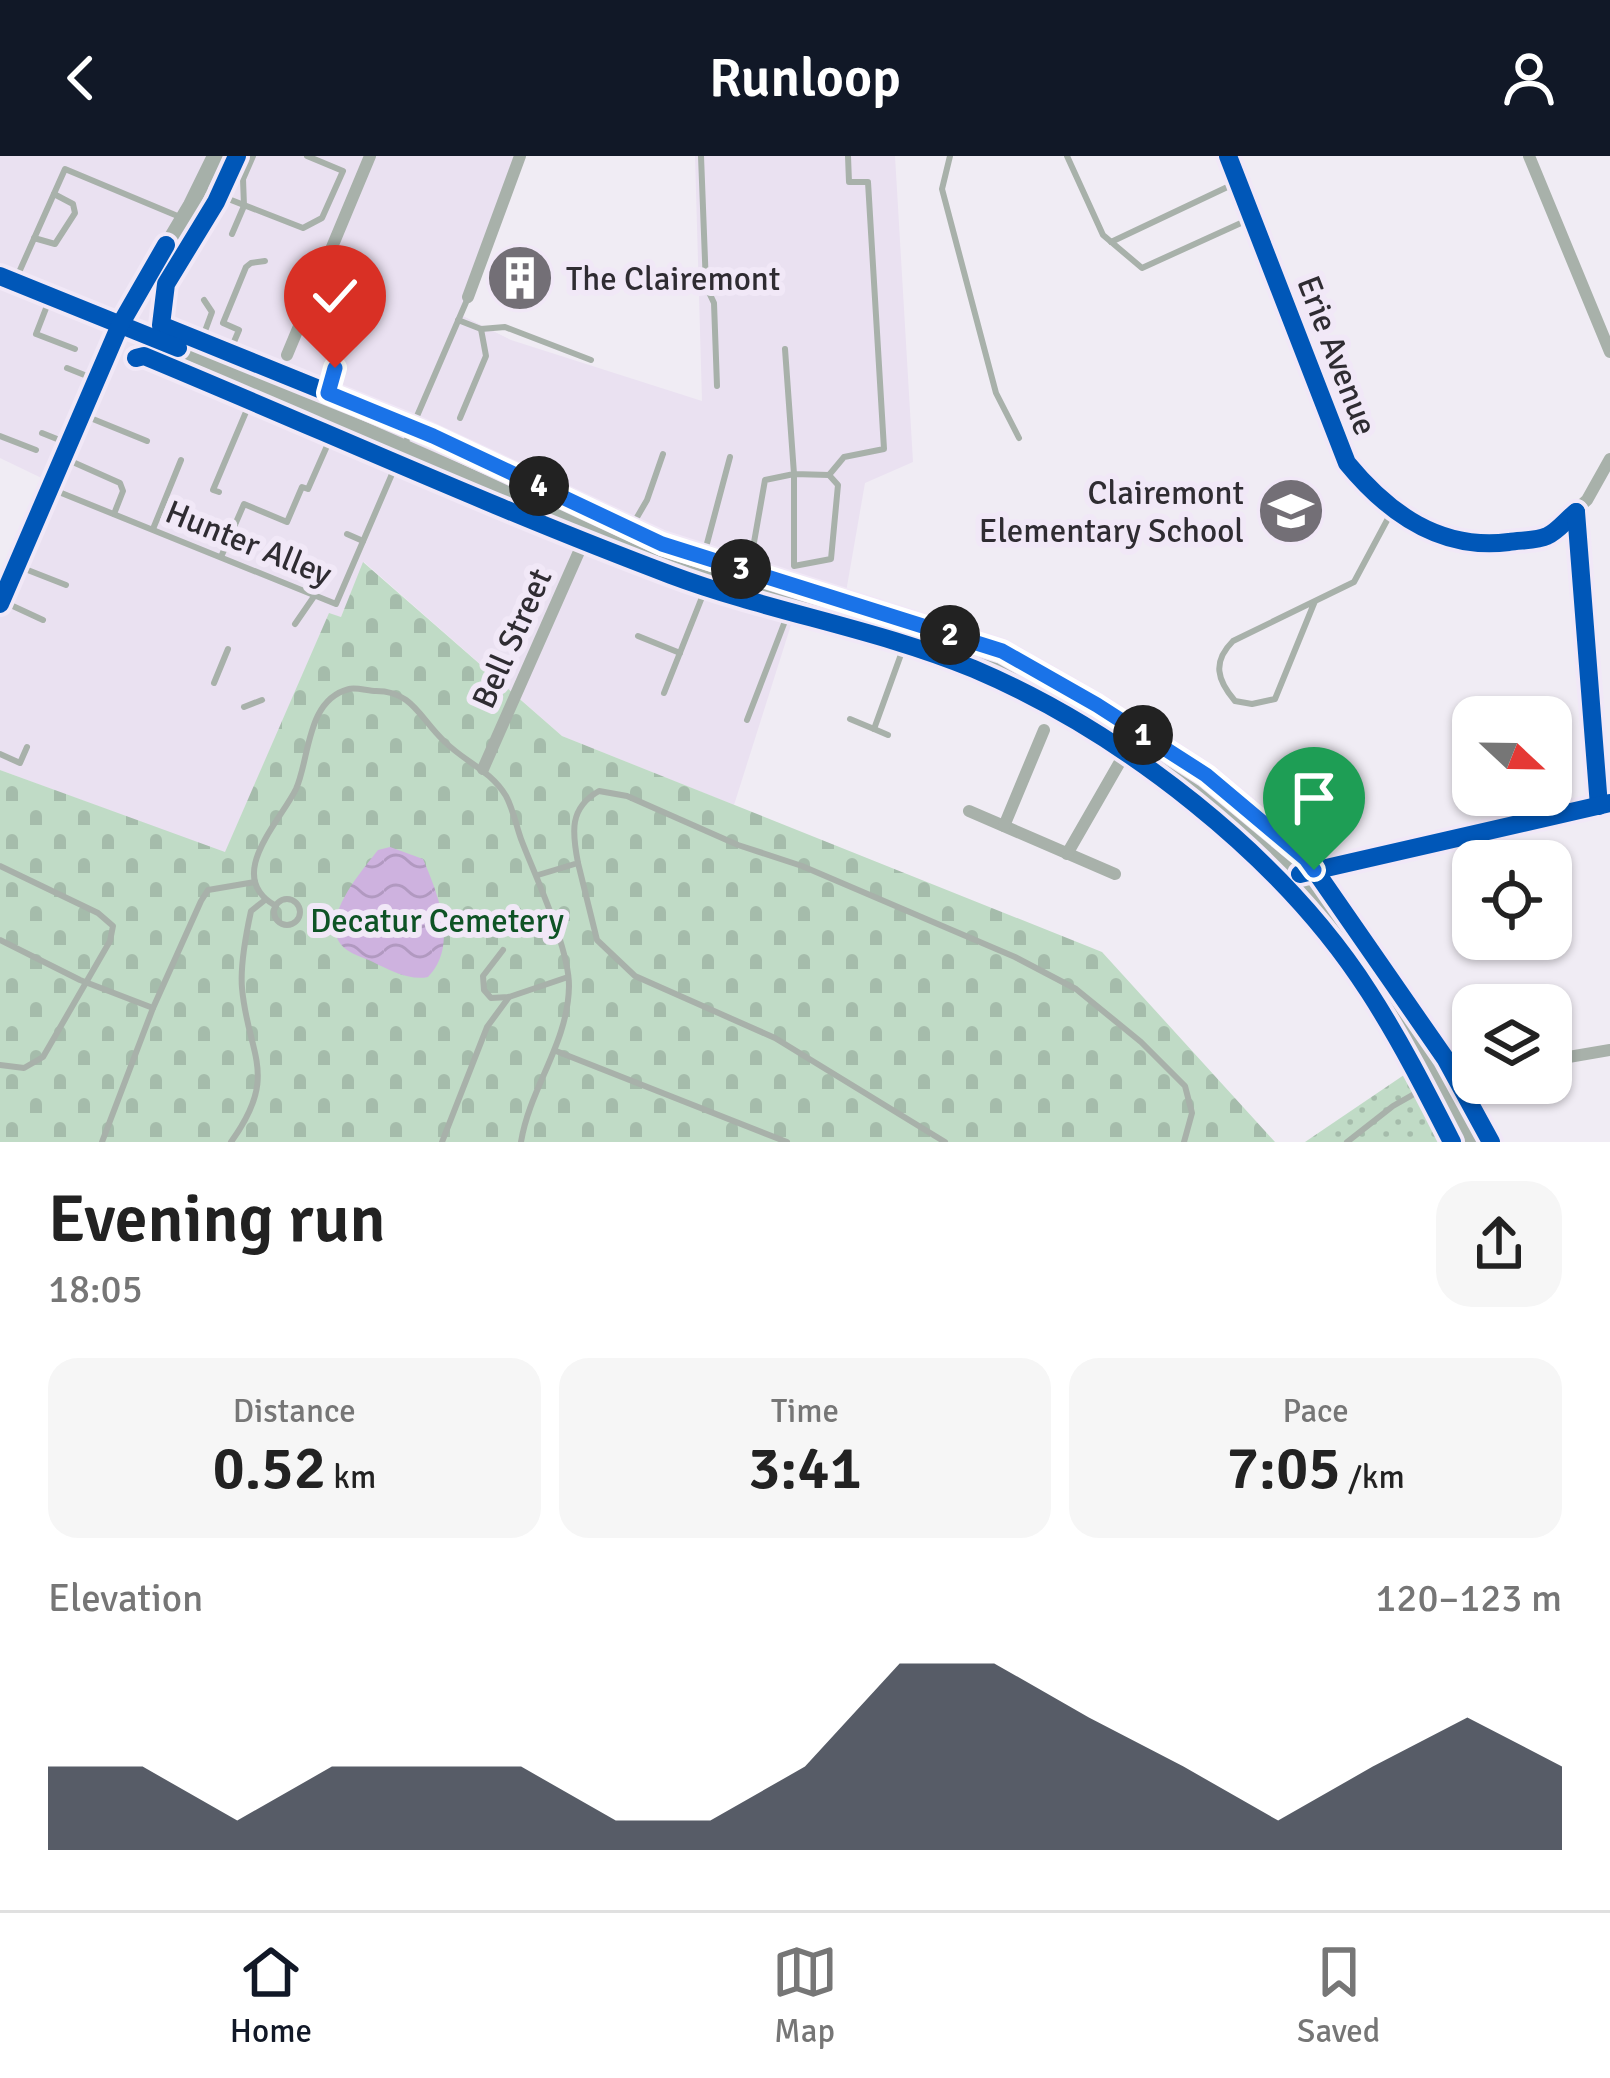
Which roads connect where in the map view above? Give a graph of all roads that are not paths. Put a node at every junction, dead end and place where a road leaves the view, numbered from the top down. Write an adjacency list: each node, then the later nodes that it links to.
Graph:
1 (215, 156): 15 (main road)
2 (253, 156): 17 (lane)
3 (307, 156): 12 (lane)
4 (370, 156): 14 (street)
5 (520, 156): 26 (street)
6 (701, 156): 44 (lane)
7 (848, 156): 62 (lane)
8 (950, 156): 51 (lane)
9 (1067, 156): 22 (lane)
10 (1228, 156): 13 (street, Erie Avenue)
11 (1528, 156): 36 (street)
12 (341, 176): 14 (lane); 17 (lane)
13 (1238, 182): 18 (street, Erie Avenue); 22 (lane)
14 (359, 183): 29 (street)
15 (201, 188): 17 (lane); 19 (main road)
16 (53, 194): 19 (lane); 21 (lane); 21 (lane)
17 (244, 206): 20 (lane)
18 (1252, 218): 22 (lane); 65 (street, Erie Avenue)
19 (183, 219): 31 (main road)
20 (232, 234)
21 (34, 238): 24 (lane)
22 (1112, 242)
23 (265, 261): 40 (lane)
24 (8, 279): 25 (main road)
25 (50, 297): 31 (main road); 34 (lane)
26 (468, 297): 30 (lane, Hunter Alley)
27 (204, 300): 38 (lane)
28 (351, 309): 33 (lane)
29 (303, 317): 33 (lane); 37 (street)
30 (458, 320): 32 (lane); 53 (lane, Hunter Alley)
31 (120, 325): 38 (main road); 42 (main road)
32 (481, 329): 39 (lane); 47 (lane)
33 (344, 331): 46 (lane)
34 (75, 349)
35 (785, 349): 61 (lane)
36 (1610, 352)
37 (287, 355)
38 (196, 356): 40 (main road)
39 (591, 360)
40 (223, 367): 43 (main road)
41 (68, 368): 42 (lane)
42 (96, 379): 45 (main road)
43 (259, 383): 46 (main road); 64 (lane)
44 (717, 386)
45 (81, 414): 52 (lane); 56 (main road)
46 (331, 414): 48 (main road); 73 (lane)
47 (460, 418)
48 (360, 427): 53 (main road); 54 (lane)
49 (42, 433): 56 (lane)
50 (0, 436): 55 (lane)
51 (1018, 438)
52 (147, 441)
53 (404, 446): 68 (main road); 71 (lane, Hunter Alley)
54 (351, 447)
55 (35, 450)
56 (66, 451): 63 (main road); 67 (lane)
57 (663, 454): 72 (lane)
58 (730, 457): 75 (lane)
59 (181, 460): 69 (lane)
60 (1610, 460): 66 (street)
61 (794, 474): 62 (lane); 62 (lane); 77 (lane)
62 (829, 475)
63 (51, 488): 67 (lane, Hunter Alley); 74 (main road)
64 (216, 491)
65 (1392, 511): 66 (street, Erie Avenue); 80 (lane)
66 (1576, 512): 101 (street)
67 (114, 514): 69 (lane, Hunter Alley)
68 (589, 529): 72 (main road); 100 (street, Bell Street)
69 (152, 530): 73 (lane, Hunter Alley)
70 (346, 534): 71 (lane)
71 (363, 541): 78 (lane, Hunter Alley)
72 (623, 541): 75 (main road)
73 (221, 557): 78 (lane, Hunter Alley)
74 (17, 565): 76 (lane); 81 (main road)
75 (706, 572): 77 (main road); 87 (lane)
76 (66, 585)
77 (746, 585): 79 (main road)
78 (315, 596): 83 (lane)
79 (794, 600): 84 (main road); 93 (lane)
80 (1315, 601): 80 (lane)
81 (1, 602): 82 (lane)
82 (43, 620)
83 (295, 625)
84 (909, 632): 94 (lane); 97 (main road)
85 (638, 636): 87 (lane)
86 (228, 650): 88 (lane)
87 (680, 653): 89 (lane)
88 (214, 683)
89 (664, 693)
90 (262, 700): 91 (lane)
91 (244, 707)
92 (850, 719): 94 (lane)
93 (747, 720)
94 (874, 729): 96 (lane)
95 (1044, 730): 103 (street)
96 (888, 735)
97 (1132, 741): 104 (street); 108 (main road)
98 (27, 747): 99 (lane)
99 (0, 754)
100 (484, 769): 109 (lane); 110 (lane)
101 (1605, 805): 108 (street)
102 (969, 811): 103 (street)
103 (1004, 826): 104 (street)
104 (1067, 854): 107 (street)
105 (578, 863): 109 (lane); 130 (lane); 131 (lane)
106 (0, 866): 116 (lane)
107 (1114, 874)
108 (1300, 874): 124 (main road)
109 (538, 875): 115 (lane)
110 (255, 882): 111 (lane); 118 (lane)
111 (265, 900): 112 (lane); 126 (lane)
112 (275, 905): 112 (lane)
113 (0, 940): 116 (lane)
114 (503, 950): 117 (lane)
115 (568, 976): 117 (lane); 120 (lane)
116 (87, 982): 118 (lane); 122 (lane)
117 (509, 997): 127 (lane)
118 (153, 1008): 125 (lane)
119 (1610, 1050): 121 (street)
120 (556, 1051): 128 (lane); 129 (lane)
121 (1572, 1056)
122 (0, 1065)
123 (1452, 1077): 124 (street)
124 (1440, 1079): 132 (lane); 133 (main road)
125 (102, 1142)
126 (231, 1142)
127 (442, 1142)
128 (521, 1142)
129 (787, 1142)
130 (945, 1142)
131 (1184, 1142)
132 (1347, 1142)
133 (1471, 1142)

